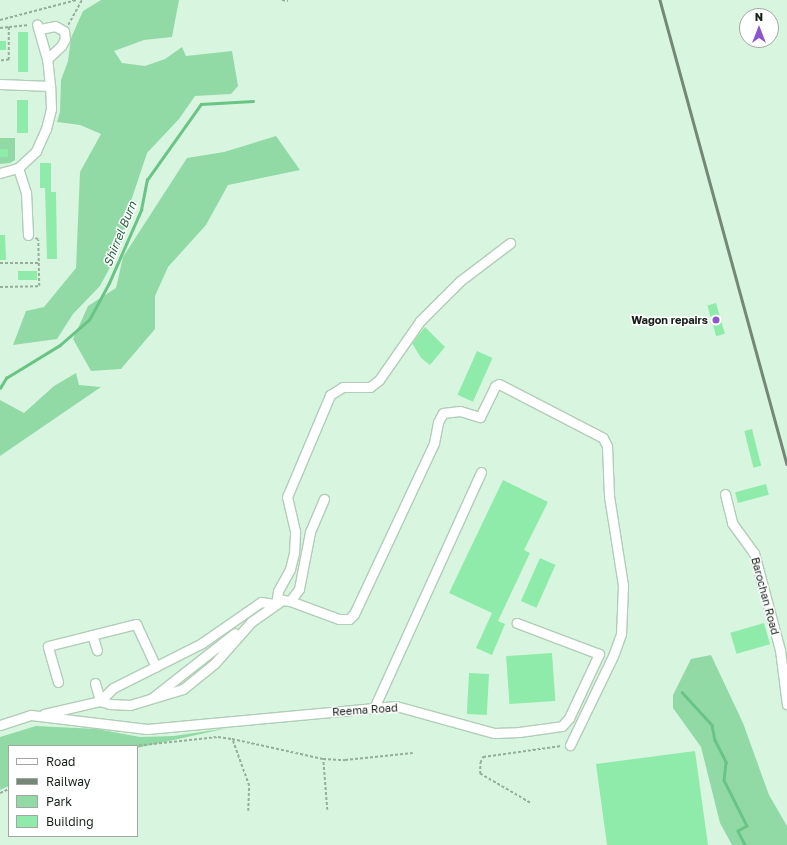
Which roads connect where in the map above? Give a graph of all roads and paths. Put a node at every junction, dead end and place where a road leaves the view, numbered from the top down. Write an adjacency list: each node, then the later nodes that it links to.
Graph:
1 (76, 0): 5 (path)
2 (82, 0): 9 (path)
3 (282, 0): 4 (path)
4 (288, 1)
5 (0, 20)
6 (39, 26): 7 (path); 9 (street); 10 (street)
7 (9, 27): 8 (path); 11 (path)
8 (0, 28)
9 (64, 31): 10 (street)
10 (47, 59): 13 (street)
11 (0, 60)
12 (0, 84): 13 (street)
13 (50, 86): 14 (street)
14 (18, 168): 15 (street); 16 (street)
15 (0, 173)
16 (28, 235): 19 (path)
17 (510, 243): 25 (street)
18 (0, 263): 19 (path)
19 (38, 263): 20 (path)
20 (0, 287)
21 (481, 472): 34 (street)
22 (725, 494): 33 (street, Barochan Road)
23 (324, 499): 24 (street)
24 (290, 601): 25 (street); 38 (street)
25 (276, 604): 29 (street); 32 (street)
26 (518, 623): 34 (street, Reema Road)
27 (92, 635): 28 (street); 29 (street); 30 (street)
28 (97, 650)
29 (156, 666): 32 (street)
30 (58, 682)
31 (95, 683): 32 (street)
32 (100, 701): 35 (street)
33 (787, 705)
34 (374, 708): 35 (street, Reema Road)
35 (37, 716): 36 (street, Reema Road)
36 (0, 725)
37 (232, 739): 39 (path); 41 (path); 44 (path)
38 (570, 745): 42 (path)
39 (138, 746)
40 (413, 753): 41 (path)
41 (323, 759): 43 (path)
42 (530, 803)
43 (327, 810)
44 (248, 811)

